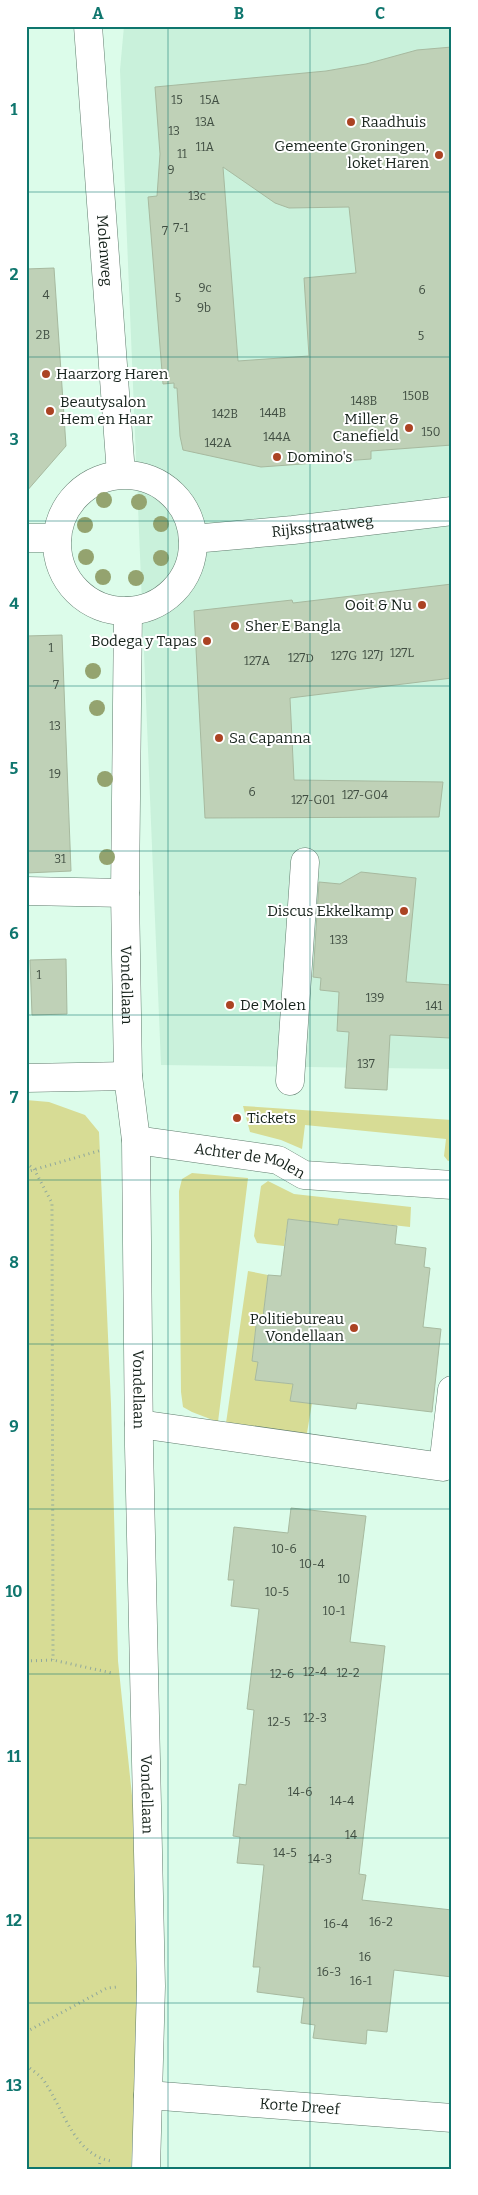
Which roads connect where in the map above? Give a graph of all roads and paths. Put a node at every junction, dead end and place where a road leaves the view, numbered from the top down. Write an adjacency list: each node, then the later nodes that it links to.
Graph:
1 (88, 26): 2 (street, Molenweg)
2 (122, 474): 5 (street); 6 (street)
3 (452, 511): 6 (street, Rijksstraatweg)
4 (26, 538): 5 (street)
5 (57, 538): 7 (street)
6 (193, 539): 7 (street)
7 (128, 611): 10 (street, Vondellaan)
8 (305, 862): 13 (street)
9 (26, 891): 10 (street)
10 (125, 893): 11 (street, Vondellaan)
11 (128, 1076): 12 (street); 14 (street, Vondellaan)
12 (26, 1078)
13 (290, 1081)
14 (136, 1140): 16 (path); 18 (street, Achter de Molen); 20 (street, Vondellaan)
15 (26, 1163): 16 (path)
16 (34, 1169): 17 (path); 21 (path)
17 (26, 1172)
18 (452, 1185)
19 (452, 1390): 20 (street)
20 (139, 1424): 23 (street, Vondellaan)
21 (53, 1660): 22 (path); 23 (path)
22 (26, 1661)
23 (144, 1681): 24 (street, Vondellaan)
24 (150, 1986): 25 (path); 27 (street, Vondellaan)
25 (26, 2032)
26 (26, 2065): 29 (path)
27 (148, 2095): 28 (street, Korte Dreef); 30 (street, Vondellaan)
28 (452, 2118)
29 (100, 2160): 30 (path); 31 (path)
30 (147, 2167)
31 (99, 2169)

